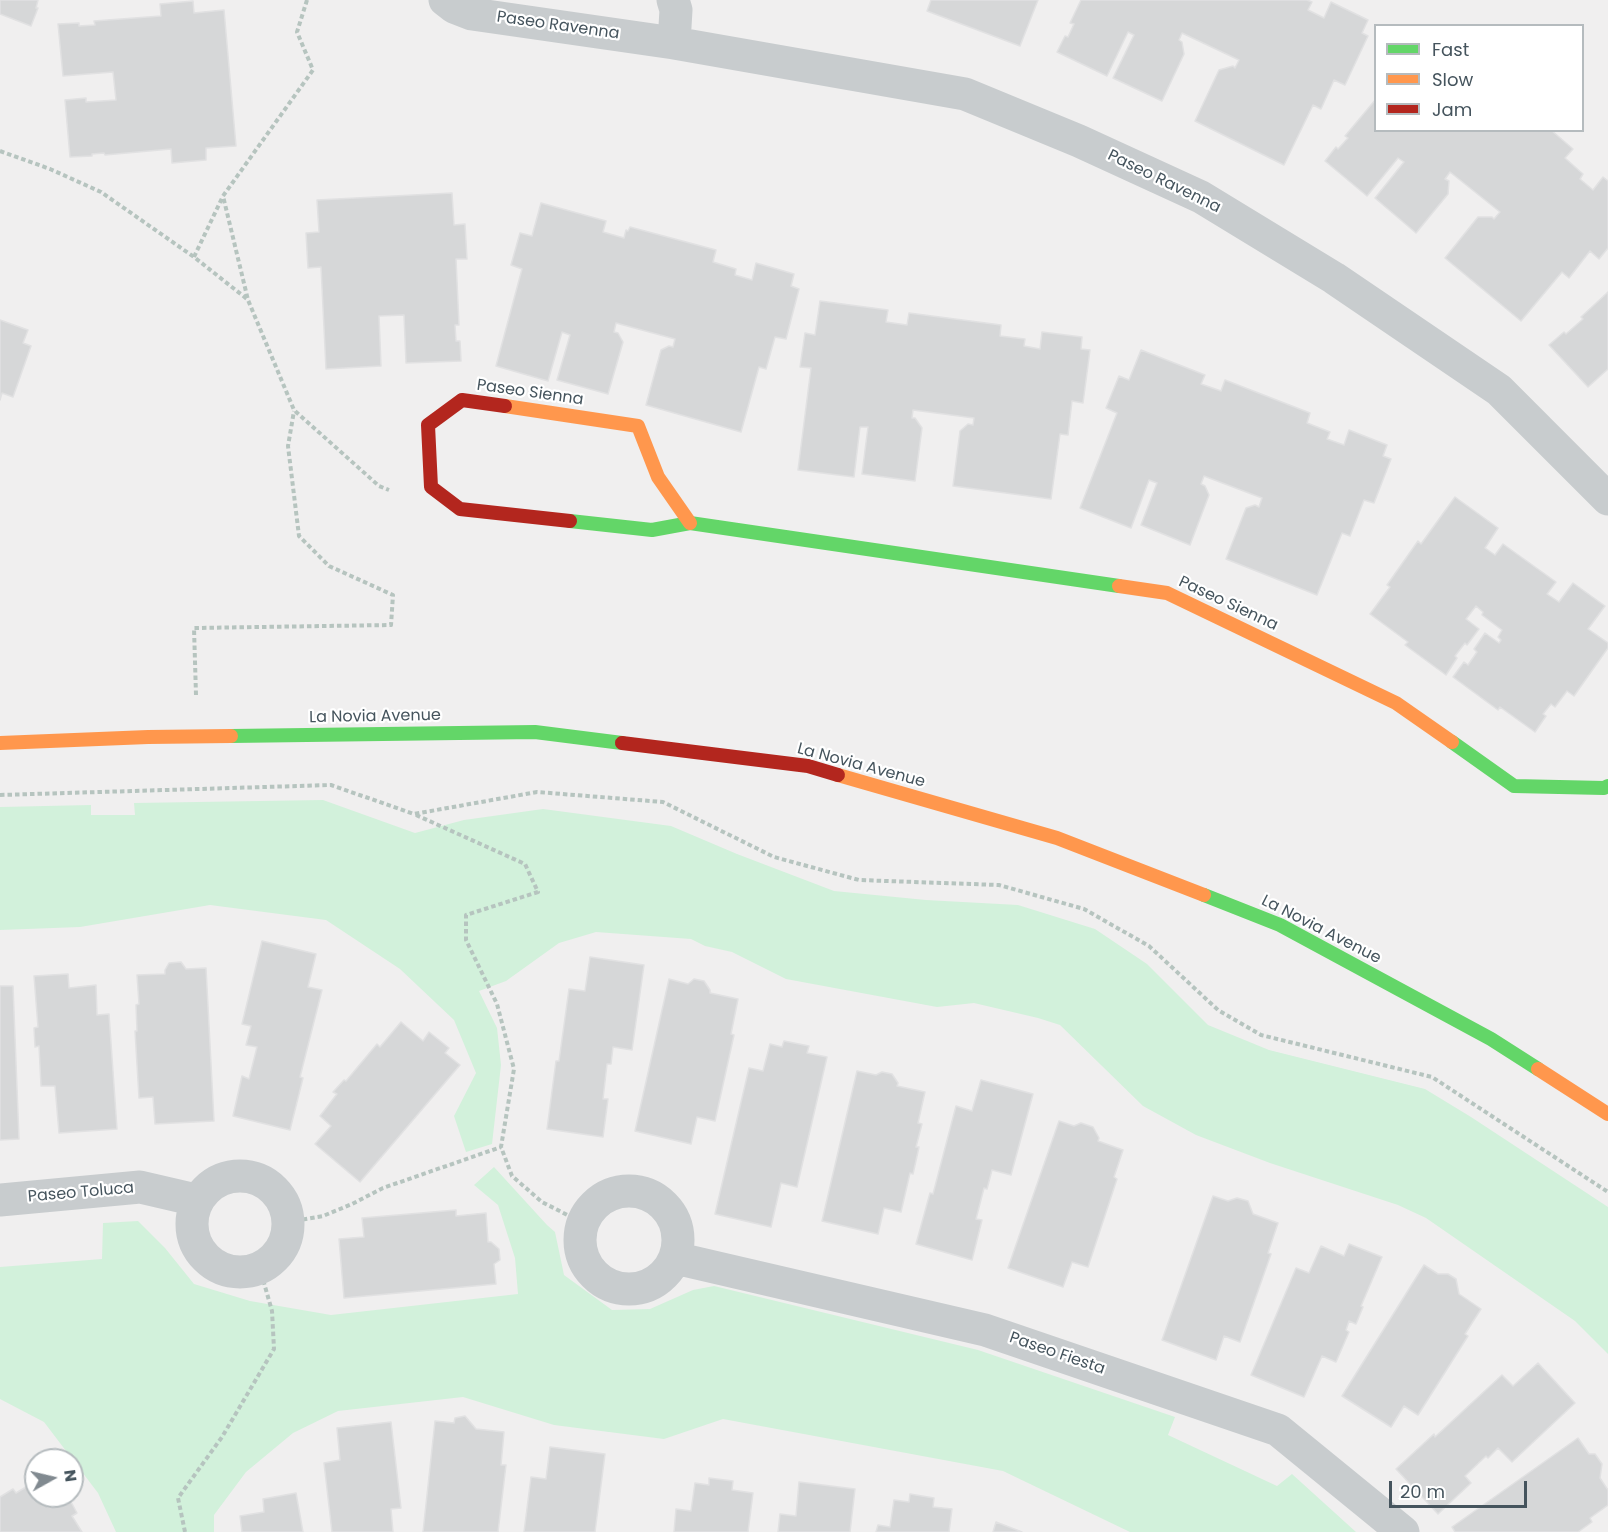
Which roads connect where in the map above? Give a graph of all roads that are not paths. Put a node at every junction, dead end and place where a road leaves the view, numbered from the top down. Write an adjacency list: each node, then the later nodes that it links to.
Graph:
1 (445, 0): 3 (street, Paseo Ravenna)
2 (673, 0): 3 (street)
3 (674, 43): 4 (street, Paseo Ravenna)
4 (1608, 499)
5 (690, 523): 5 (main road, Paseo Sienna); 7 (main road, Paseo Sienna)
6 (0, 743): 8 (main road, La Novia Avenue)
7 (1608, 786)
8 (1608, 1114)
9 (0, 1200): 10 (street, Paseo Toluca)
10 (196, 1200): 10 (street)
11 (675, 1258): 11 (street); 12 (street, Paseo Fiesta)
12 (1402, 1532)

